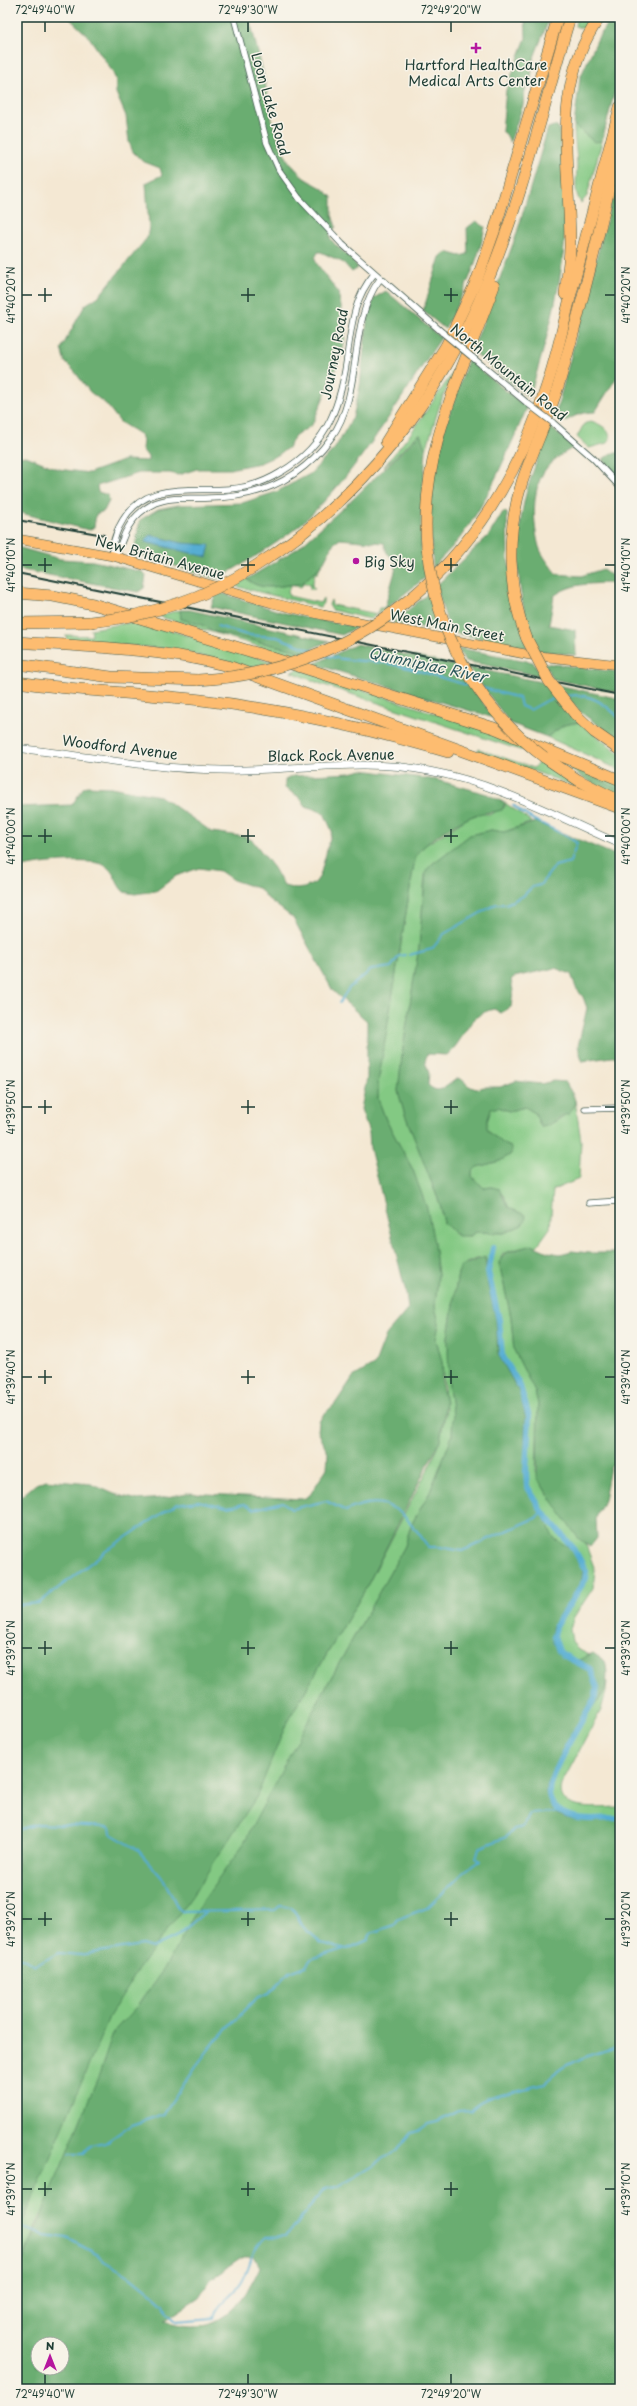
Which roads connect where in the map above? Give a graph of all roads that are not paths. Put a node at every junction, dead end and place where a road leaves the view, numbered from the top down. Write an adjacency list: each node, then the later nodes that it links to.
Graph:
1 (234, 17): 8 (street, Loon Lake Road)
2 (558, 17): 11 (highway)
3 (570, 17): 7 (highway)
4 (600, 17): 10 (highway)
5 (620, 107): 10 (highway)
6 (620, 138): 25 (highway, bridge)
7 (521, 184): 11 (highway); 29 (highway, bridge)
8 (374, 274): 9 (street, Loon Lake Road); 14 (street, Journey Road)
9 (380, 279): 12 (street, North Mountain Road, bridge); 14 (street, Journey Road)
10 (564, 322): 22 (highway, bridge)
11 (362, 479): 17 (highway, bridge)
12 (620, 488)
13 (17, 539): 14 (main road, New Britain Avenue)
14 (113, 556): 16 (main road, New Britain Avenue)
15 (17, 593): 27 (highway)
16 (272, 603): 20 (main road, West Main Street)
17 (17, 623)
18 (17, 642): 28 (highway)
19 (17, 664): 22 (highway)
20 (620, 665)
21 (17, 671): 22 (highway)
22 (111, 677)
23 (17, 682): 28 (highway)
24 (17, 748): 26 (street, Woodford Avenue)
25 (620, 750)
26 (221, 770): 31 (street, Black Rock Avenue)
27 (620, 780)
28 (554, 784): 30 (highway)
29 (620, 801)
30 (620, 808)
31 (620, 844)
32 (620, 1108): 33 (street)
33 (585, 1109)
34 (620, 1201): 35 (street)
35 (589, 1203)

